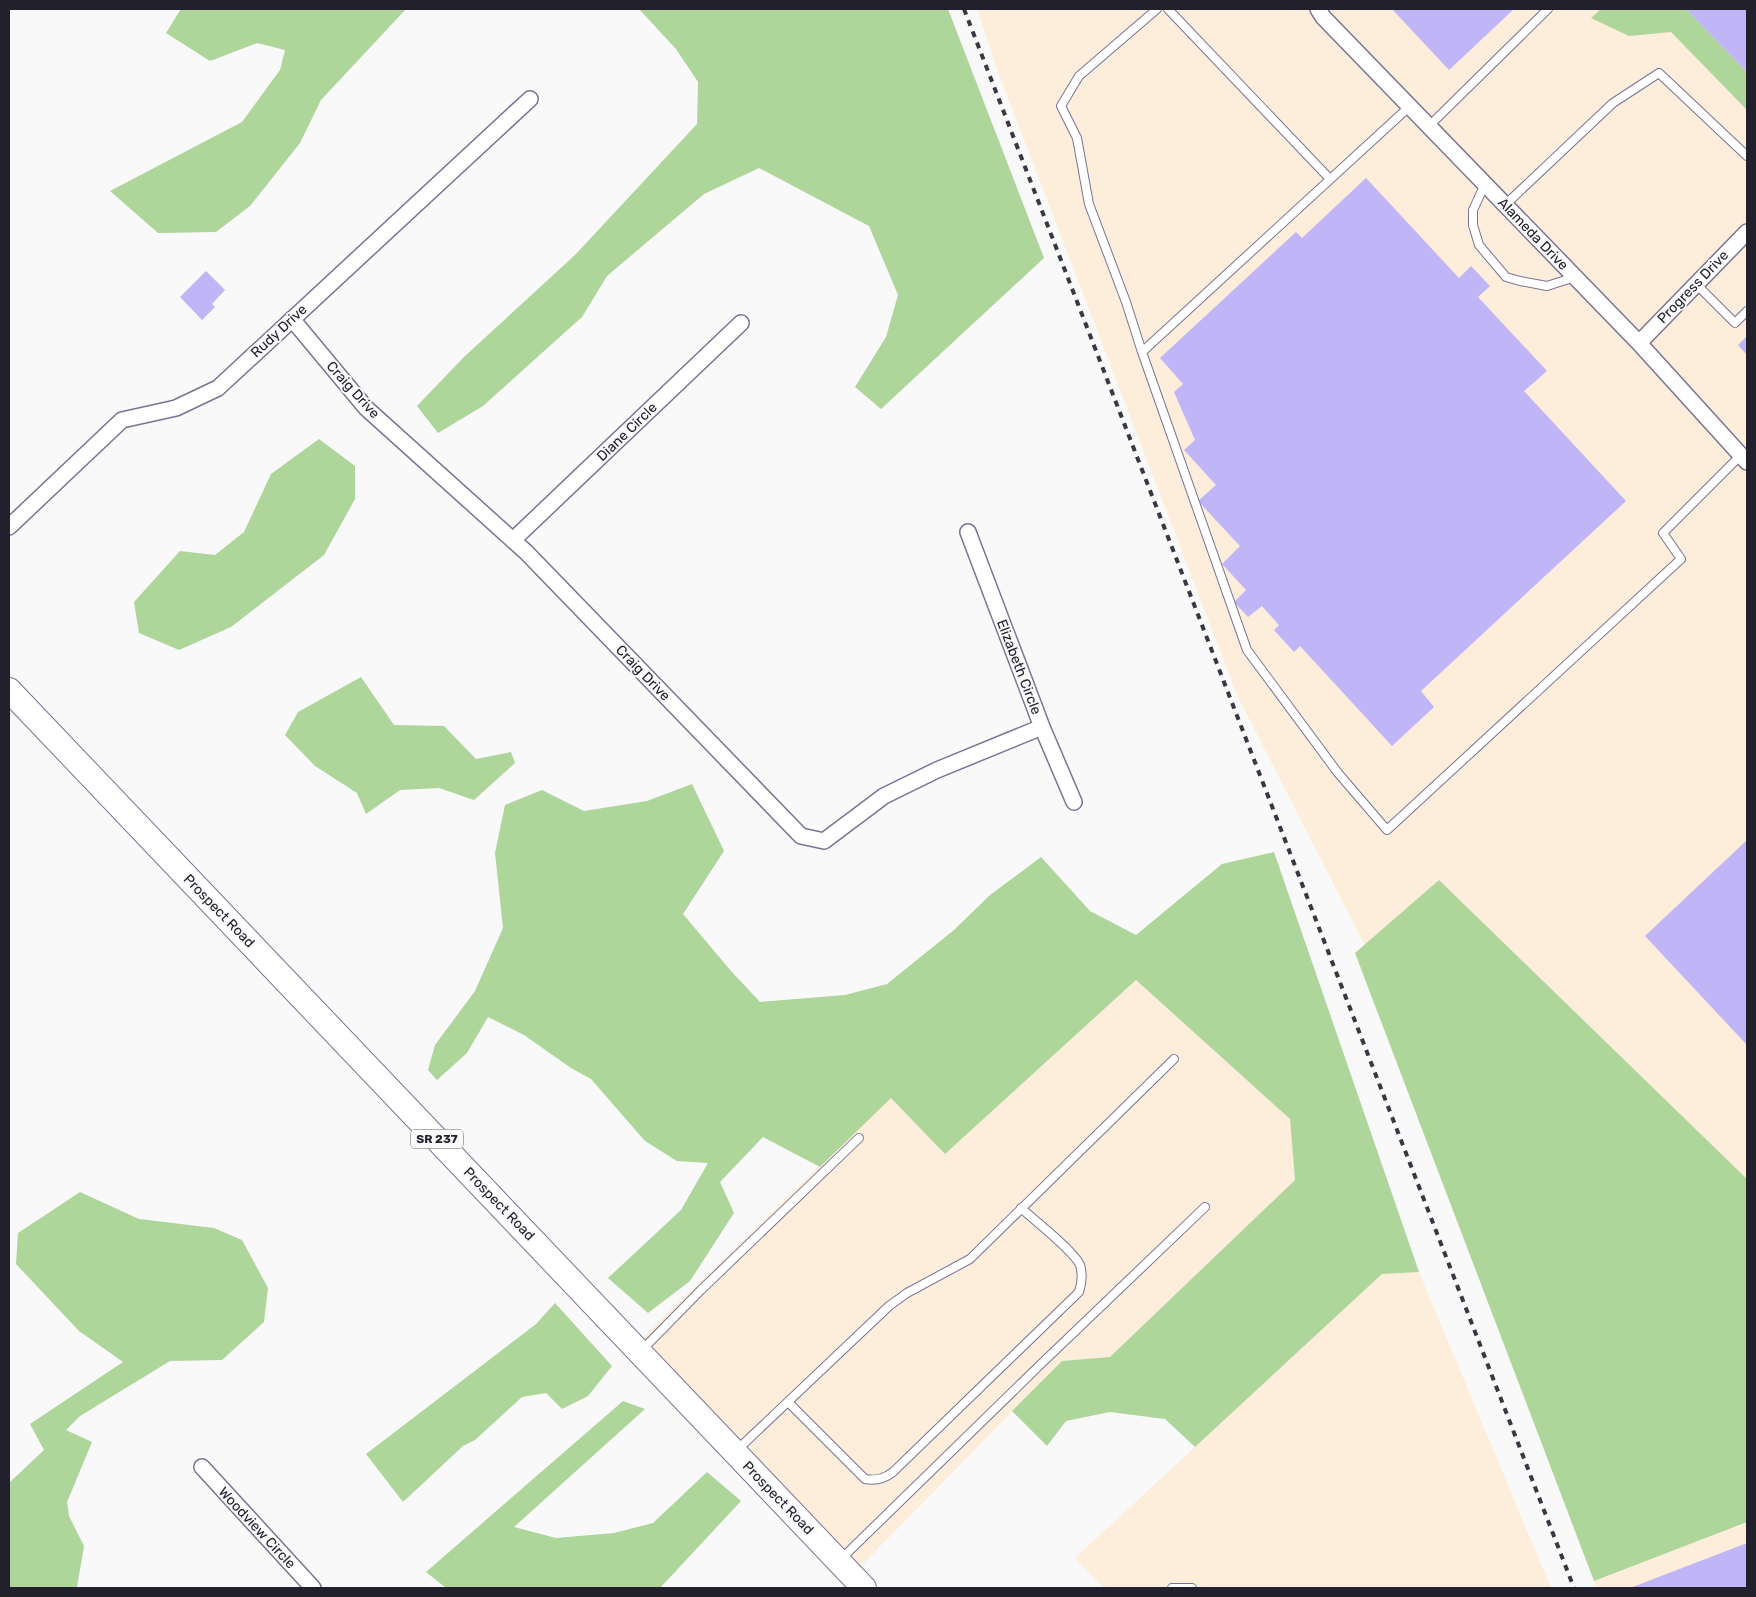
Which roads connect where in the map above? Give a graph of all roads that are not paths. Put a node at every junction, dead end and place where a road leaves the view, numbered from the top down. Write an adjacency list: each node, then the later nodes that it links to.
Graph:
1 (1157, 9): 19 (lane)
2 (1168, 9): 9 (lane)
3 (1318, 9): 6 (street, Alameda Drive)
4 (1548, 9): 7 (lane)
5 (530, 100): 16 (street, Rudy Drive)
6 (1410, 106): 7 (street, Alameda Drive); 9 (lane)
7 (1429, 126): 10 (street, Alameda Drive)
8 (1747, 156): 11 (lane)
9 (1330, 179): 19 (lane)
10 (1484, 184): 11 (street, Alameda Drive); 13 (lane)
11 (1504, 204): 13 (street, Alameda Drive)
12 (1747, 232): 14 (street, Progress Drive)
13 (1575, 277): 18 (street, Alameda Drive)
14 (1696, 284): 15 (lane); 18 (street, Progress Drive)
15 (1747, 312)
16 (292, 319): 21 (street, Rudy Drive); 23 (street, Craig Drive)
17 (741, 323): 23 (street, Diane Circle)
18 (1638, 343): 20 (street, Alameda Drive)
19 (1142, 352): 20 (lane)
20 (1744, 458)
21 (9, 527)
22 (968, 532): 25 (street, Elizabeth Circle)
23 (513, 540): 25 (street, Craig Drive)
24 (9, 690): 31 (main road, Prospect Road / SR 237)
25 (1042, 726): 26 (street, Elizabeth Circle)
26 (1074, 802)
27 (1174, 1059): 30 (lane)
28 (859, 1138): 31 (lane)
29 (1205, 1207): 35 (lane)
30 (1021, 1208): 32 (lane); 32 (lane)
31 (640, 1353): 33 (main road, Prospect Road / SR 237)
32 (788, 1402): 33 (lane)
33 (735, 1452): 35 (main road, Prospect Road / SR 237)
34 (202, 1467): 36 (street, Woodview Circle)
35 (839, 1562): 37 (main road, Prospect Road / SR 237)
36 (313, 1588)
37 (864, 1588)
38 (1172, 1588): 39 (lane)
39 (1192, 1588)

